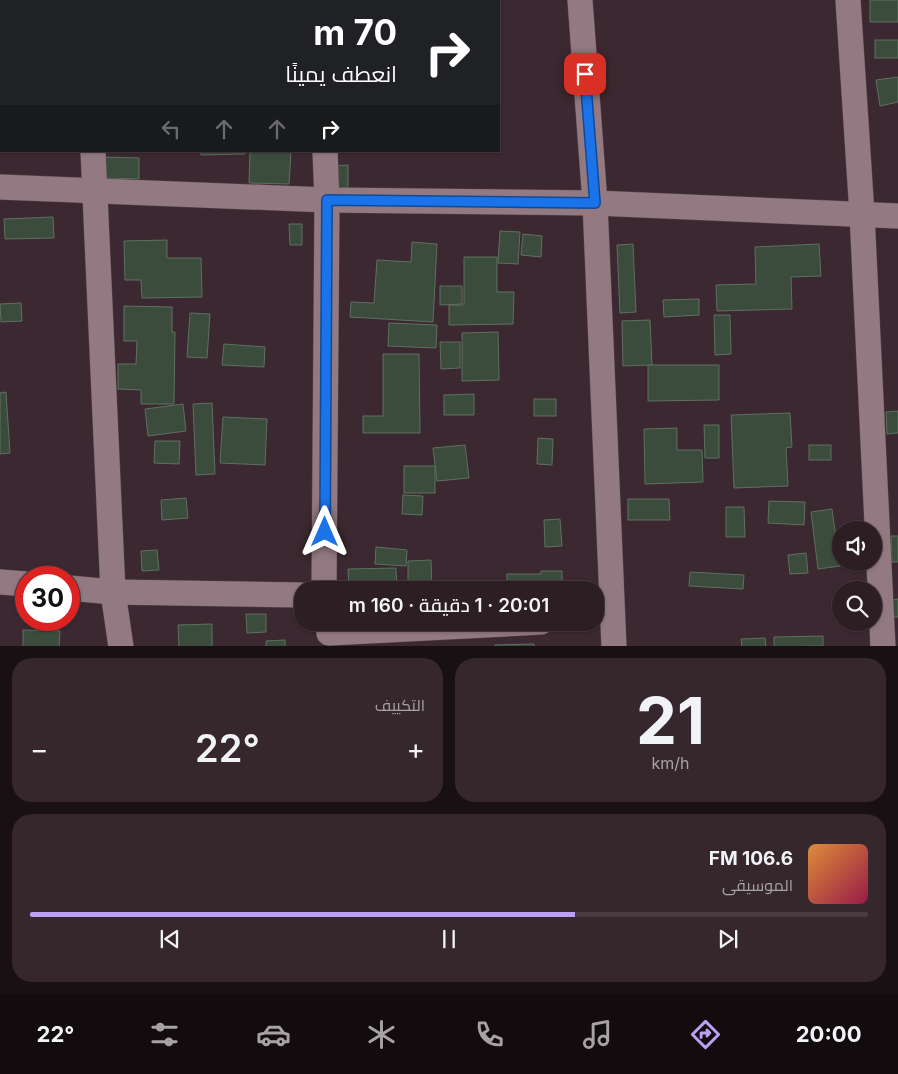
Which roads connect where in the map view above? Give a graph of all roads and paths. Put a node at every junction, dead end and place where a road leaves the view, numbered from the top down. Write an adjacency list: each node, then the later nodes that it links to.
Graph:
1 (580, 0): 8 (street)
2 (848, 0): 9 (street)
3 (94, 152): 6 (street)
4 (325, 152): 7 (street)
5 (0, 187): 6 (street)
6 (96, 190): 7 (street); 17 (street)
7 (327, 200): 8 (street); 12 (street)
8 (595, 203): 9 (street); 13 (street)
9 (862, 214): 10 (street); 11 (street)
10 (898, 216)
11 (888, 576): 24 (street)
12 (324, 581)
13 (603, 581)
14 (0, 582): 15 (street)
15 (15, 583)
16 (80, 589): 17 (street)
17 (113, 592): 18 (street); 22 (street)
18 (294, 595)
19 (604, 620): 23 (street)
20 (382, 631): 21 (street)
21 (329, 634)
22 (121, 646)
23 (614, 646)
24 (883, 646)

